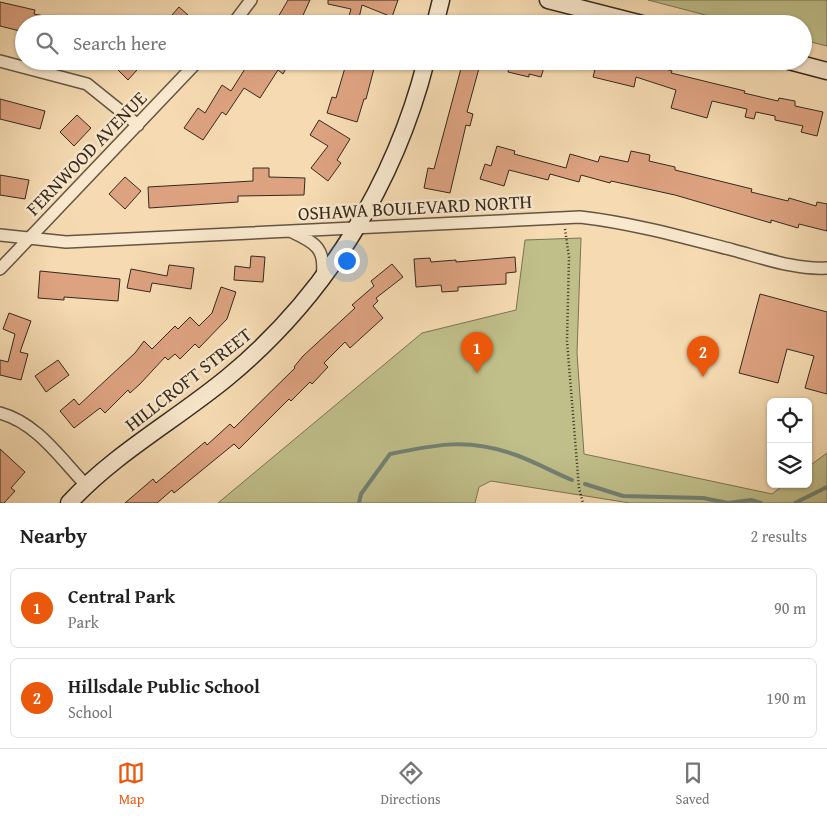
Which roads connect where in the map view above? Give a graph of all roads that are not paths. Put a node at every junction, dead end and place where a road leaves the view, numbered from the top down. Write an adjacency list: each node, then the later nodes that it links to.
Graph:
1 (251, 0): 4 (street)
2 (440, 0): 5 (street)
3 (548, 0): 6 (street)
4 (240, 15)
5 (437, 15)
6 (607, 15)
7 (0, 61): 8 (street)
8 (15, 65)
9 (812, 67): 13 (street)
10 (34, 70): 14 (street)
11 (190, 70): 14 (street, FERNWOOD AVENUE)
12 (423, 70): 15 (street, HILLCROFT STREET)
13 (827, 71)
14 (138, 125): 18 (street, FERNWOOD AVENUE)
15 (357, 227): 16 (street, OSHAWA BOULEVARD NORTH); 19 (street, OSHAWA BOULEVARD NORTH); 21 (street, HILLCROFT STREET)
16 (290, 232): 18 (street, OSHAWA BOULEVARD NORTH); 21 (street)
17 (0, 235): 18 (street, OSHAWA BOULEVARD NORTH)
18 (30, 238): 20 (street, FERNWOOD AVENUE)
19 (827, 268)
20 (0, 269)
21 (321, 281): 23 (street, HILLCROFT STREET)
22 (0, 413): 23 (street)
23 (86, 485): 24 (street, HILLCROFT STREET)
24 (68, 503)

